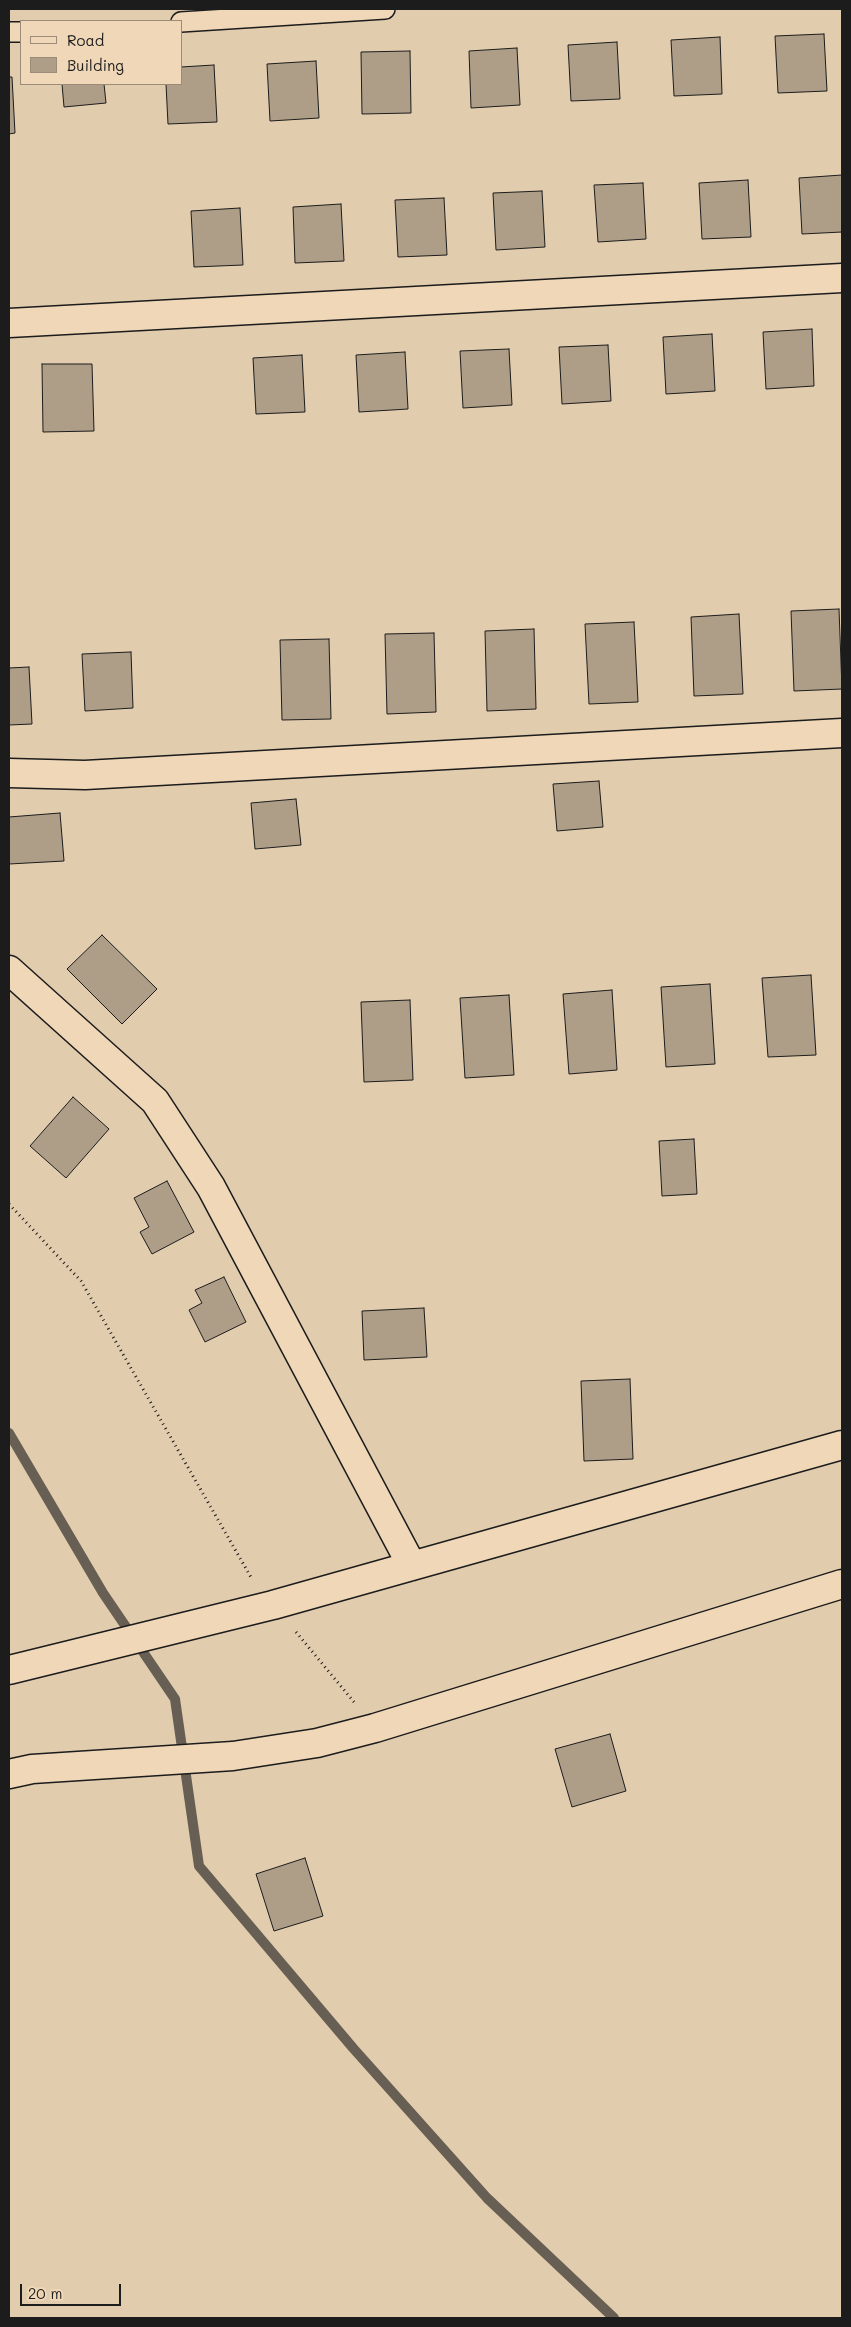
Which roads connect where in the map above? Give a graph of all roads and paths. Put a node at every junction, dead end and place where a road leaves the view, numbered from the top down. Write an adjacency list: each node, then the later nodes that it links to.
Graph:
1 (385, 9): 2 (lane)
2 (182, 22)
3 (842, 278): 4 (street)
4 (9, 322)
5 (842, 733): 6 (street)
6 (9, 773)
7 (9, 970): 10 (street)
8 (9, 1204): 12 (path)
9 (842, 1445): 10 (street)
10 (412, 1566): 12 (street)
11 (842, 1584): 14 (street)
12 (273, 1604): 13 (street); 14 (path)
13 (9, 1670)
14 (375, 1728): 15 (street)
15 (9, 1774)

